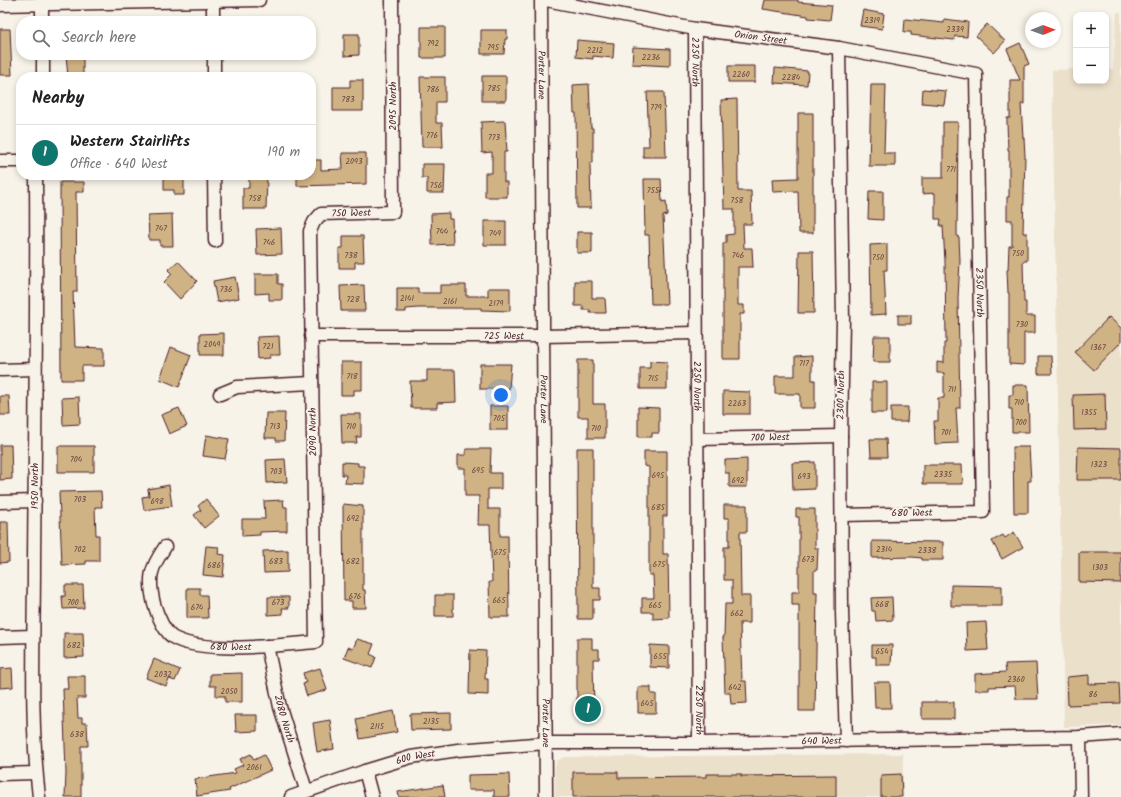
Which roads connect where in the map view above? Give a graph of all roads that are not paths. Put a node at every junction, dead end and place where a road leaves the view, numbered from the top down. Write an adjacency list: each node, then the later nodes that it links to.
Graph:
1 (213, 0): 2 (street); 7 (street); 9 (street)
2 (259, 0)
3 (392, 0): 21 (street, 2095 North)
4 (541, 0): 26 (street, Porter Lane)
5 (546, 0): 10 (street, Onion Street)
6 (0, 5): 7 (street)
7 (42, 5): 8 (street)
8 (42, 16)
9 (213, 16)
10 (695, 28): 11 (street, Onion Street); 24 (street, 2250 North)
11 (839, 48): 16 (street, Onion Street); 31 (street, 2300 North)
12 (43, 60): 14 (street)
13 (214, 60): 15 (street)
14 (43, 72)
15 (214, 72)
16 (976, 74): 35 (street, 2350 North)
17 (0, 161): 18 (street)
18 (16, 161)
19 (36, 180): 27 (street, 1950 North)
20 (214, 180): 23 (street)
21 (393, 212): 22 (street, 750 West)
22 (314, 222): 25 (street, 2090 North)
23 (215, 241)
24 (696, 333): 26 (street, 725 West); 32 (street, 2250 North)
25 (311, 336): 26 (street, 725 West); 29 (street, 2090 North)
26 (543, 336): 45 (street, Porter Lane)
27 (35, 369): 28 (street); 34 (street, 1950 North)
28 (0, 370)
29 (312, 383): 30 (street); 40 (street, 2090 North)
30 (220, 394)
31 (841, 436): 32 (street, 700 West); 36 (street, 2300 North)
32 (699, 439): 46 (street, 2250 North)
33 (0, 502): 34 (street)
34 (35, 502): 38 (street, 1950 North)
35 (983, 512): 36 (street, 680 West)
36 (842, 515): 44 (street, 2300 North)
37 (165, 547): 41 (street, 680 West)
38 (33, 636): 39 (street); 48 (street, 1950 North)
39 (0, 637)
40 (316, 642): 41 (street, 680 West)
41 (267, 646): 50 (street, 2080 North)
42 (1121, 734): 43 (street, 640 West)
43 (1080, 737): 44 (street, 640 West); 55 (street)
44 (846, 741): 46 (street, 640 West)
45 (546, 743): 46 (street, 640 West); 47 (street, 600 West); 54 (street, Porter Lane)
46 (699, 744)
47 (365, 770): 50 (street, 600 West); 53 (street)
48 (36, 773): 49 (street); 51 (street, 1950 North)
49 (0, 774)
50 (306, 790): 52 (street, 600 West)
51 (39, 797)
52 (291, 797)
53 (372, 797)
54 (546, 797)
55 (1081, 797)

